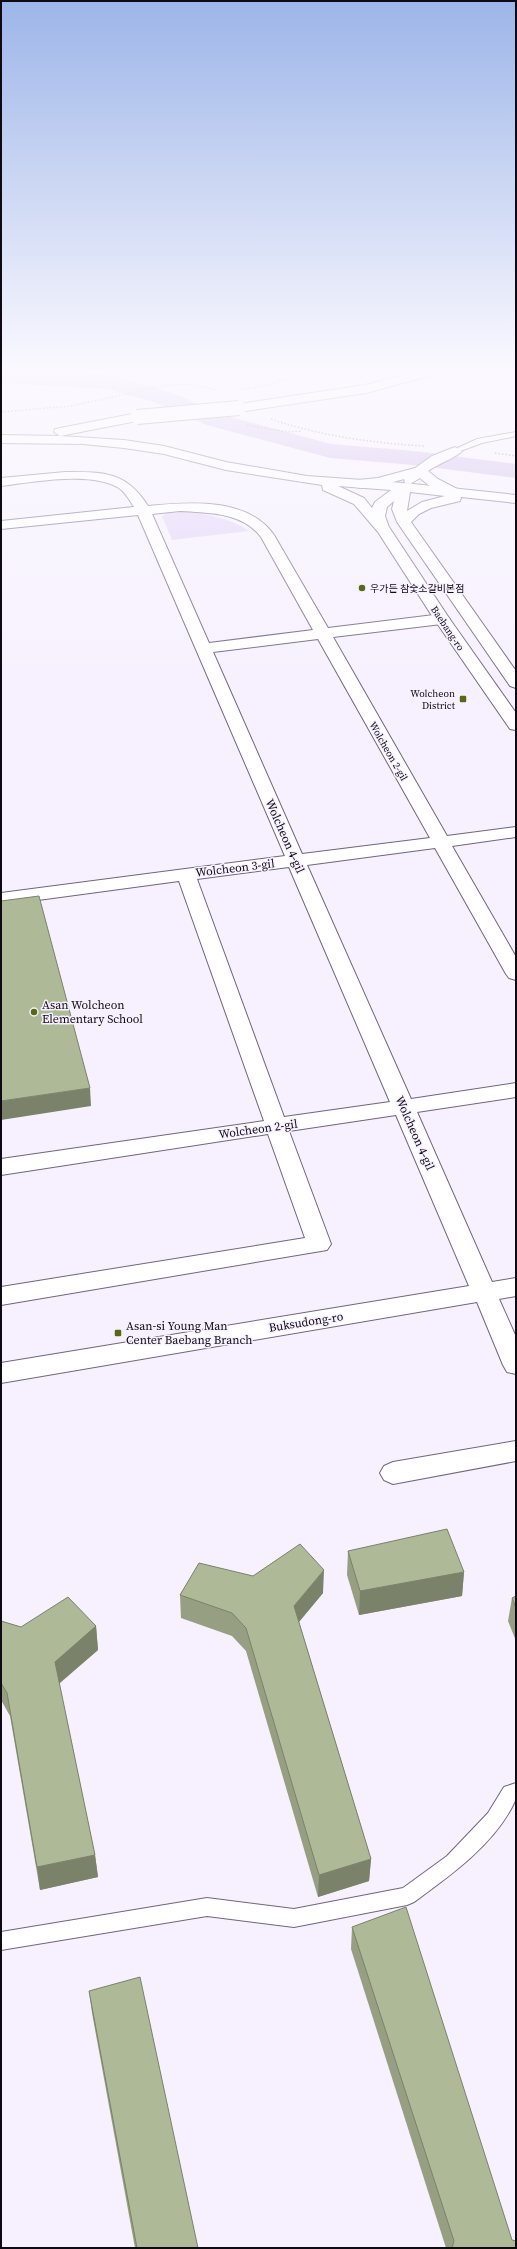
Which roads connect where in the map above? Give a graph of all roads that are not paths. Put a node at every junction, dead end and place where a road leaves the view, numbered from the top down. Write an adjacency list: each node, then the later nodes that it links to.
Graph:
1 (63, 476): 7 (street, Wolcheon 4-gil)
2 (84, 476): 11 (street, Wolcheon 4-gil)
3 (284, 476): 6 (street)
4 (413, 476): 5 (street, Baebang-ro)
5 (410, 478): 6 (street); 8 (street); 8 (street); 12 (street); 14 (street, Baebang-ro)
6 (307, 480): 14 (street)
7 (1, 482)
8 (454, 493): 9 (street)
9 (489, 496): 10 (street); 12 (street)
10 (516, 499)
11 (143, 510): 13 (street); 16 (street, Wolcheon 2-gil); 17 (street, Wolcheon 4-gil)
12 (404, 522): 18 (street)
13 (1, 525)
14 (383, 528): 15 (street, Baebang-ro)
15 (442, 619): 16 (street); 19 (street, Baebang-ro)
16 (322, 634): 17 (street); 21 (street, Wolcheon 2-gil)
17 (204, 648): 22 (street, Wolcheon 4-gil)
18 (516, 683)
19 (516, 725)
20 (516, 832): 21 (street, Wolcheon 3-gil)
21 (441, 842): 22 (street, Wolcheon 3-gil); 25 (street, Wolcheon 2-gil)
22 (296, 861): 23 (street, Wolcheon 3-gil); 27 (street, Wolcheon 4-gil)
23 (186, 875): 24 (street, Wolcheon 3-gil); 28 (street)
24 (1, 899)
25 (516, 974)
26 (516, 1090): 27 (street, Wolcheon 2-gil)
27 (404, 1107): 28 (street, Wolcheon 2-gil); 31 (street, Wolcheon 4-gil)
28 (277, 1126): 29 (street, Wolcheon 2-gil); 32 (street)
29 (1, 1167)
30 (516, 1287): 31 (street, Buksudong-ro)
31 (484, 1293): 33 (street, Wolcheon 4-gil); 34 (street, Buksudong-ro)
32 (1, 1296)
33 (516, 1365)
34 (1, 1373)
35 (516, 1451): 36 (street)
36 (393, 1473)
37 (516, 1791): 38 (lane)
38 (1, 1941)

